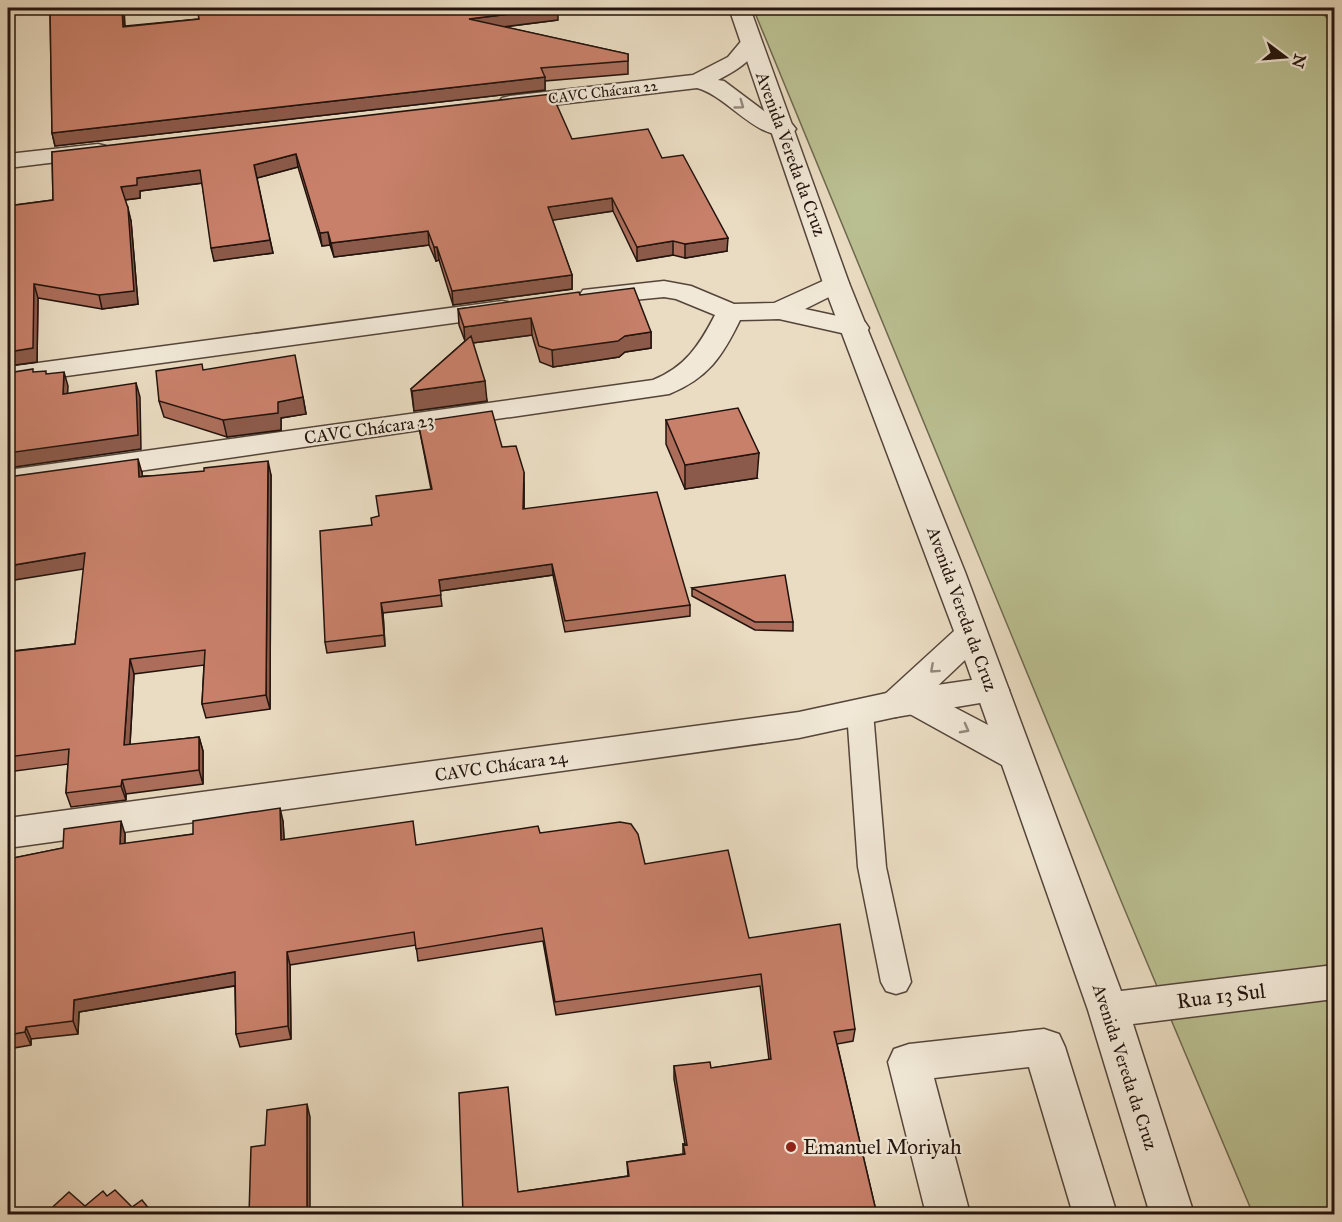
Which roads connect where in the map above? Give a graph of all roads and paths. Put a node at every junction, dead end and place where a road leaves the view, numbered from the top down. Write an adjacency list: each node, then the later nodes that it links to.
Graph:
1 (739, 8): 2 (street, Avenida Vereda da Cruz)
2 (751, 44): 3 (street, CAVC Chácara 22); 5 (street, Avenida Vereda da Cruz)
3 (698, 81): 4 (street, CAVC Chácara 22); 5 (street, one-way to 5)
4 (484, 106)
5 (784, 129): 8 (street, Avenida Vereda da Cruz)
6 (115, 149): 7 (street)
7 (8, 161)
8 (836, 283): 11 (street); 13 (street, Avenida Vereda da Cruz)
9 (568, 299): 12 (street)
10 (533, 304): 14 (street)
11 (779, 311): 12 (street); 13 (street)
12 (730, 312): 15 (street, CAVC Chácara 23)
13 (855, 328): 16 (street, Avenida Vereda da Cruz)
14 (8, 376)
15 (8, 480)
16 (972, 634): 17 (street, Avenida Vereda da Cruz); 18 (street, one-way to 18)
17 (992, 690): 18 (street, CAVC Chácara 24); 20 (street, Avenida Vereda da Cruz)
18 (905, 703): 19 (street, CAVC Chácara 24); 20 (street, one-way to 20)
19 (860, 712): 21 (street, CAVC Chácara 24); 22 (lane)
20 (1017, 758): 24 (street, Avenida Vereda da Cruz)
21 (8, 833)
22 (896, 982)
23 (1335, 982): 24 (street, Rua 13 Sul)
24 (1107, 1010): 27 (street, Avenida Vereda da Cruz)
25 (948, 1215): 26 (street)
26 (1095, 1215)
27 (1172, 1215)

